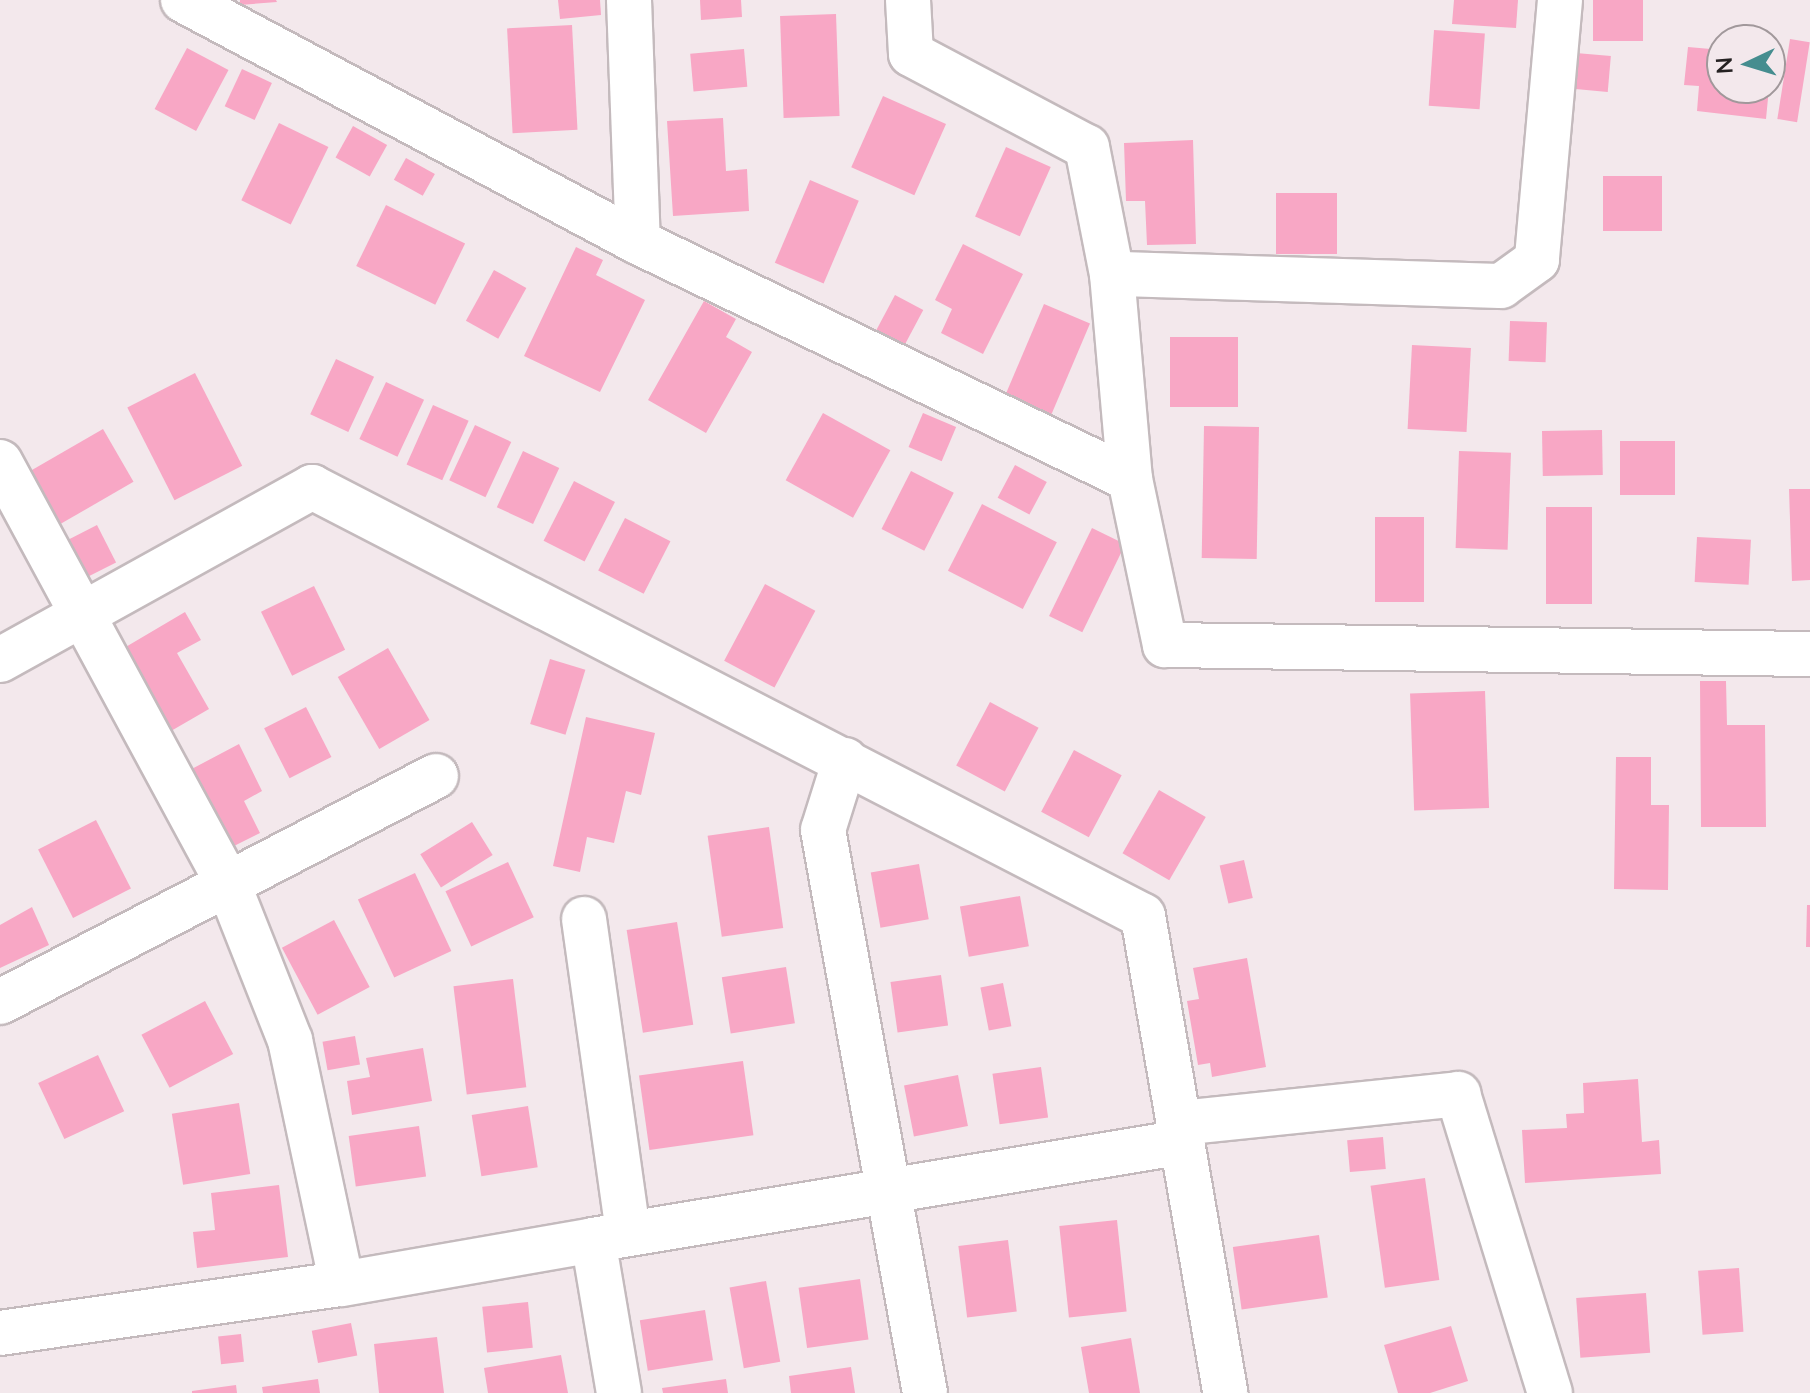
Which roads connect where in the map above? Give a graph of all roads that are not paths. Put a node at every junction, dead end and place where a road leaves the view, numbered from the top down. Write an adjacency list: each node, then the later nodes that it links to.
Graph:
1 (183, 0): 5 (street)
2 (629, 0): 5 (street)
3 (908, 0): 6 (street)
4 (1560, 0): 6 (street)
5 (638, 242): 8 (street)
6 (1112, 274): 8 (street)
7 (0, 462): 9 (street)
8 (1130, 479): 10 (street)
9 (81, 616): 11 (street); 12 (street); 14 (street)
10 (1810, 654)
11 (0, 660)
12 (845, 760): 17 (street); 18 (street)
13 (436, 776): 14 (street)
14 (229, 886): 16 (street); 20 (street)
15 (584, 919): 19 (street)
16 (0, 1002)
17 (1181, 1133): 18 (street); 24 (street); 25 (street)
18 (889, 1191): 19 (street); 23 (street)
19 (610, 1237): 20 (street); 22 (street)
20 (342, 1284): 21 (street)
21 (6, 1323)
22 (619, 1393)
23 (925, 1393)
24 (1225, 1393)
25 (1550, 1393)

